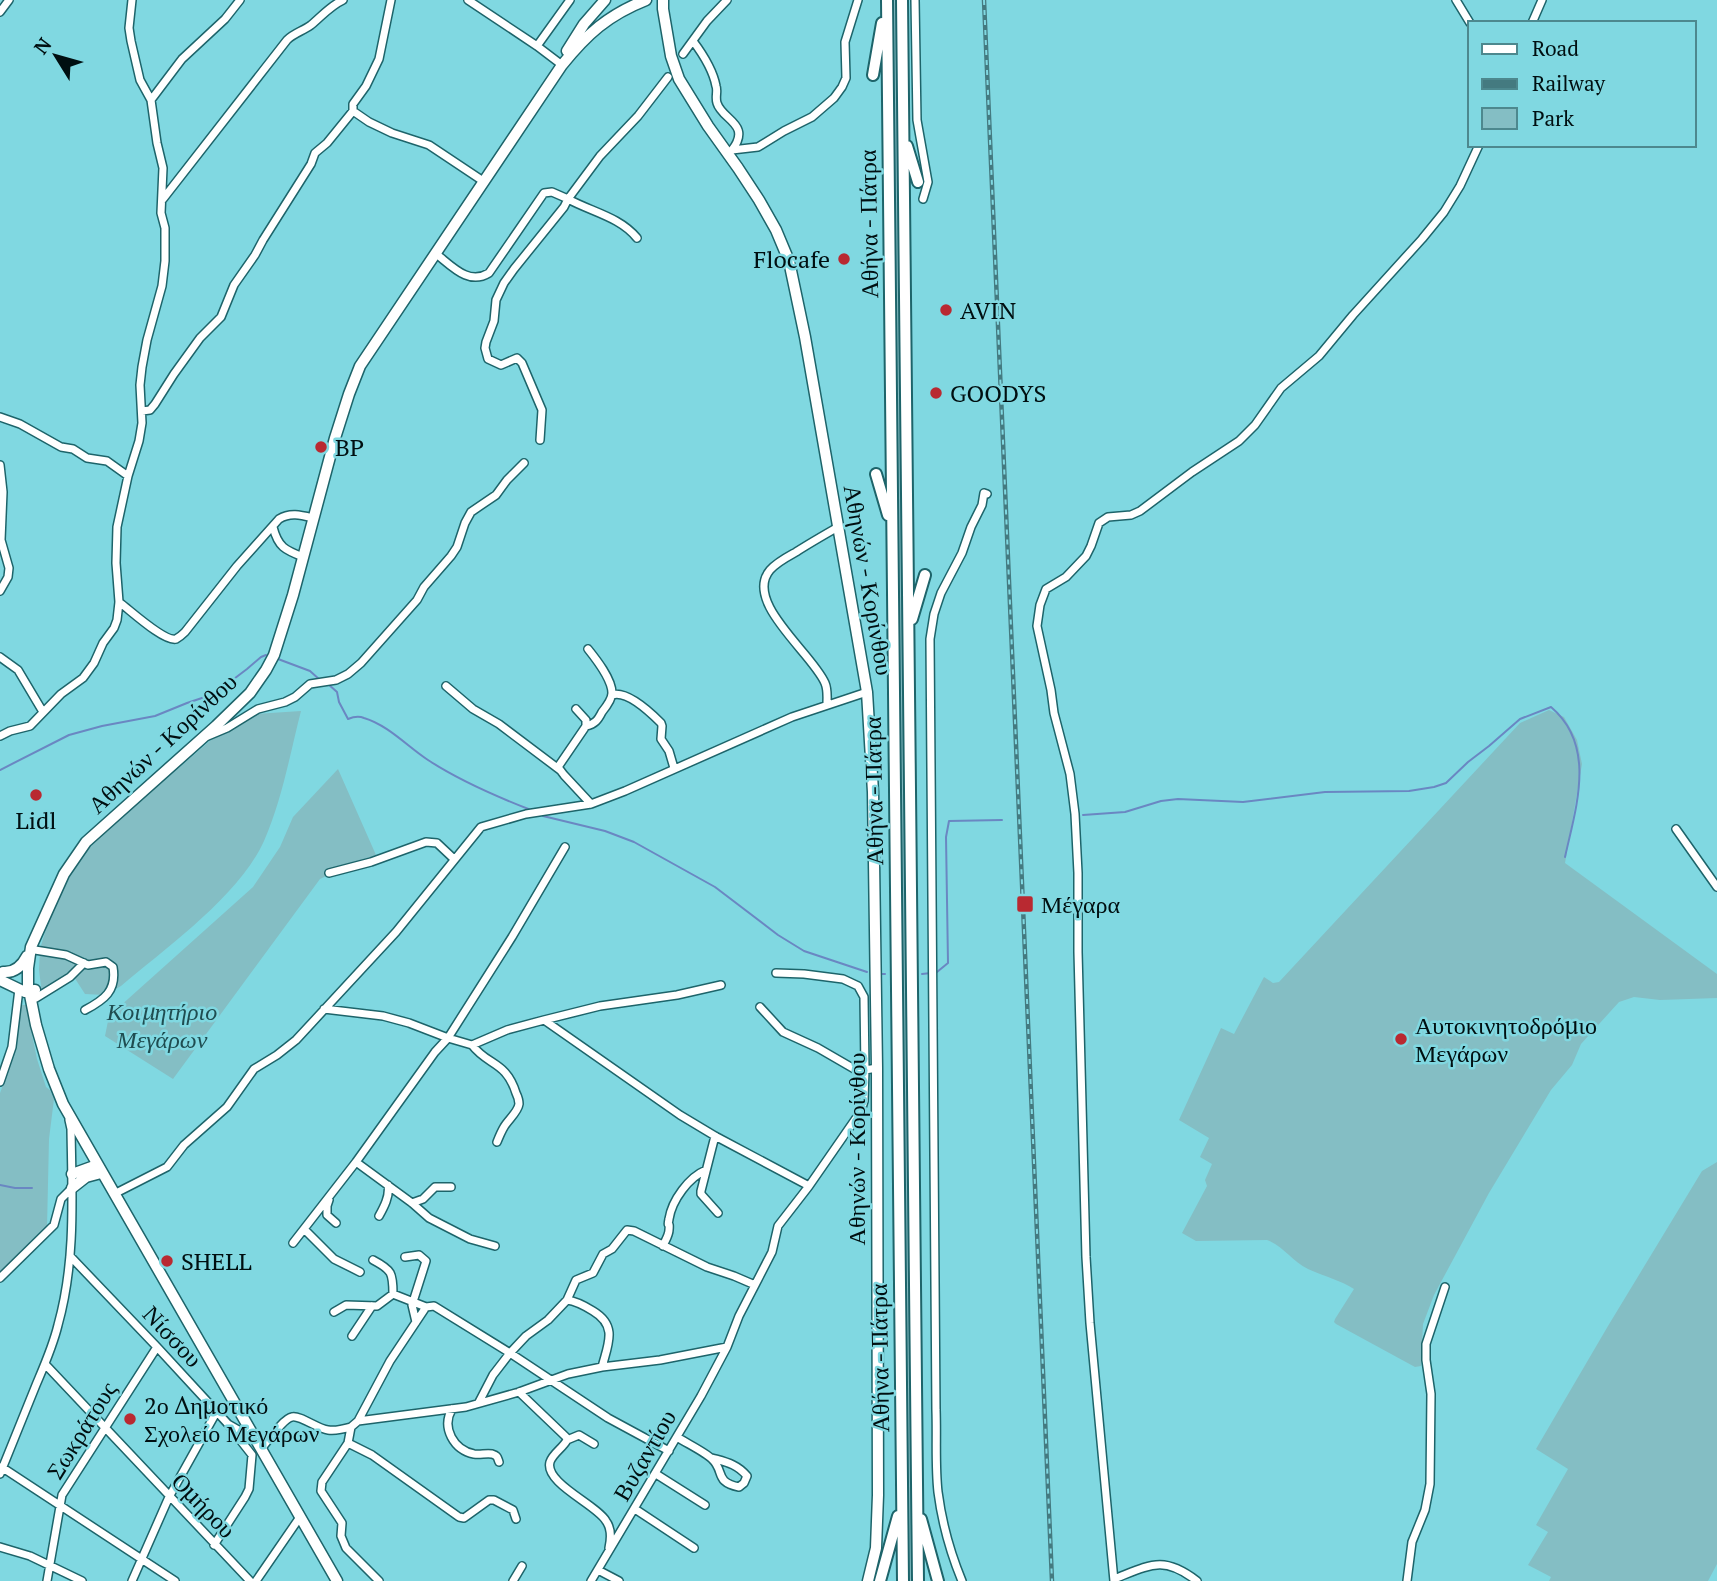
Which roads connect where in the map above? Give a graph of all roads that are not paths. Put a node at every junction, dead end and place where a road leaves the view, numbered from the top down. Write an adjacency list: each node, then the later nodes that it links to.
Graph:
1 (9, 0): 18 (street)
2 (132, 0): 27 (street)
3 (240, 0): 27 (street)
4 (343, 0): 36 (street)
5 (391, 0): 28 (street)
6 (468, 0): 22 (street)
7 (570, 0): 22 (street)
8 (605, 0): 24 (main road, Αθηνών - Κορίνθου)
9 (646, 0): 24 (main road, Αθηνών - Κορίνθου)
10 (727, 0): 21 (street)
11 (858, 0): 31 (street)
12 (886, 0): 25 (highway); 50 (highway, Αθήνα - Πάτρα)
13 (902, 0): 29 (highway, Αθήνα - Πάτρα)
14 (915, 0): 35 (street)
15 (1456, 0): 19 (street)
16 (1542, 0): 20 (street)
17 (663, 4): 31 (main road, Αθηνών - Κορίνθου)
18 (0, 12)
19 (1469, 21)
20 (1533, 21)
21 (693, 41): 23 (street); 31 (street)
22 (537, 46): 24 (street)
23 (683, 54)
24 (562, 65): 32 (main road, Αθηνών - Κορίνθου)
25 (873, 75)
26 (668, 77): 34 (street)
27 (151, 100): 36 (street)
28 (353, 111): 32 (street); 39 (street)
29 (903, 133): 33 (highway); 55 (highway, Αθήνα - Πάτρα)
30 (1478, 147): 169 (street)
31 (729, 151): 49 (main road, Αθηνών - Κορίνθου)
32 (483, 181): 38 (main road, Αθηνών - Κορίνθου)
33 (918, 182)
34 (568, 199): 37 (street); 38 (street); 41 (street)
35 (923, 199)
36 (163, 200): 39 (street)
37 (637, 238)
38 (435, 253): 47 (main road, Αθηνών - Κορίνθου)
39 (142, 411): 45 (street)
40 (0, 417): 45 (street)
41 (540, 440)
42 (524, 463): 66 (street)
43 (0, 465): 53 (street)
44 (876, 474): 50 (highway)
45 (128, 476): 54 (street)
46 (987, 494): 187 (street)
47 (313, 519): 48 (street); 51 (main road, Αθηνών - Κορίνθου)
48 (273, 527): 51 (street); 54 (street)
49 (838, 527): 59 (main road, Αθηνών - Κορίνθου); 61 (street)
50 (892, 528): 153 (highway, Αθήνα - Πάτρα)
51 (303, 557): 66 (main road, Αθηνών - Κορίνθου)
52 (925, 575): 55 (highway)
53 (0, 590)
54 (119, 603): 63 (street)
55 (908, 632): 156 (highway, Αθήνα - Πάτρα)
56 (588, 649): 60 (street)
57 (0, 657): 63 (street)
58 (446, 686): 68 (street)
59 (867, 692): 61 (street); 88 (main road, Αθηνών - Κορίνθου)
60 (612, 695): 64 (street); 67 (street)
61 (827, 704): 67 (street)
62 (576, 709): 64 (street)
63 (43, 712): 65 (street)
64 (586, 726): 68 (street)
65 (0, 736)
66 (204, 737): 75 (main road, Αθηνών - Κορίνθου)
67 (674, 768): 69 (street)
68 (560, 770): 69 (street)
69 (591, 804): 72 (street)
70 (1676, 829): 74 (street)
71 (565, 847): 85 (street)
72 (454, 859): 73 (street); 82 (street)
73 (329, 873)
74 (1717, 887)
75 (33, 948): 76 (street); 78 (main road); 80 (main road, Αθηνών - Κορίνθου)
76 (83, 963): 80 (street); 83 (street)
77 (776, 973): 89 (street, Βυζαντίου)
78 (1, 974): 80 (main road)
79 (721, 985): 84 (street)
80 (30, 990): 87 (street); 91 (main road, Αθηνών - Κορίνθου)
81 (760, 1007): 89 (street)
82 (324, 1009): 85 (street); 102 (street)
83 (85, 1010)
84 (544, 1020): 86 (street); 92 (street)
85 (448, 1038): 86 (street); 94 (street)
86 (472, 1045): 93 (street)
87 (3, 1064): 90 (street)
88 (877, 1068): 89 (street); 182 (main road, Αθηνών - Κορίνθου)
89 (865, 1070): 99 (street, Βυζαντίου)
90 (0, 1082)
91 (69, 1116): 95 (main road, Αθηνών - Κορίνθου); 97 (street)
92 (715, 1136): 96 (street); 99 (street)
93 (497, 1142)
94 (356, 1162): 98 (street); 103 (street)
95 (99, 1169): 97 (main road); 101 (main road); 102 (main road, Αθηνών - Κορίνθου)
96 (706, 1170): 105 (street); 110 (street)
97 (72, 1174): 101 (street)
98 (388, 1185): 104 (street); 106 (street)
99 (809, 1186): 117 (street, Βυζαντίου)
100 (451, 1187): 104 (street)
101 (72, 1188): 112 (street); 116 (street)
102 (114, 1194): 141 (main road, Αθηνών - Κορίνθου)
103 (330, 1196): 107 (street); 108 (street)
104 (412, 1203): 111 (street)
105 (718, 1213)
106 (379, 1216)
107 (336, 1223)
108 (304, 1229): 109 (street); 115 (street)
109 (293, 1243)
110 (663, 1245): 117 (street); 120 (street)
111 (495, 1246)
112 (70, 1256): 127 (street, Νίσσου); 130 (street)
113 (405, 1257): 121 (street)
114 (373, 1260): 119 (street)
115 (360, 1272)
116 (0, 1278)
117 (755, 1285): 128 (street, Βυζαντίου)
118 (1445, 1287): 189 (street)
119 (393, 1294): 121 (street); 122 (street)
120 (567, 1300): 129 (street); 131 (street)
121 (412, 1301): 123 (street); 125 (street)
122 (372, 1306): 124 (street); 126 (street)
123 (426, 1307): 125 (street); 129 (street)
124 (334, 1311)
125 (416, 1322): 137 (street)
126 (352, 1336)
127 (157, 1347): 136 (street, Νίσσου); 140 (street, Σωκράτους)
128 (727, 1348): 131 (street); 142 (street, Βυζαντίου)
129 (510, 1353): 132 (street); 134 (street)
130 (45, 1364): 140 (street, Ομήρου); 150 (street)
131 (602, 1367): 132 (street)
132 (552, 1380): 133 (street); 147 (street)
133 (519, 1392): 134 (street); 143 (street)
134 (479, 1402): 135 (street)
135 (452, 1409): 137 (street); 149 (street)
136 (217, 1411): 138 (street, Νίσσου); 152 (street)
137 (358, 1421): 139 (street)
138 (228, 1424): 141 (street, Νίσσου); 160 (street)
139 (351, 1427): 144 (street); 146 (street)
140 (105, 1429): 152 (street, Ομήρου); 155 (street, Σωκράτους)
141 (253, 1435): 146 (main road, Αθηνών - Κορίνθου)
142 (677, 1437): 147 (street, Βυζαντίου); 148 (street)
143 (567, 1440): 145 (street); 164 (street)
144 (348, 1443): 159 (street); 168 (street)
145 (594, 1444)
146 (261, 1449): 158 (main road, Αθηνών - Κορίνθου)
147 (669, 1451): 151 (street, Βυζαντίου)
148 (712, 1458): 148 (street)
149 (499, 1462)
150 (1, 1470): 155 (street)
151 (656, 1474): 154 (street); 157 (street, Βυζαντίου)
152 (169, 1497): 160 (street, Ομήρου); 163 (street)
153 (902, 1500): 183 (highway); 184 (highway, Αθήνα - Πάτρα)
154 (705, 1505)
155 (60, 1506): 163 (street); 165 (street, Σωκράτους)
156 (917, 1506): 185 (highway, Αθήνα - Πάτρα); 186 (highway)
157 (635, 1508): 162 (street); 164 (street, Βυζαντίου)
158 (300, 1517): 175 (street); 176 (main road, Αθηνών - Κορίνθου)
159 (516, 1519)
160 (214, 1545): 174 (street, Ομήρου)
161 (0, 1547): 165 (street)
162 (694, 1548)
163 (142, 1560): 172 (street); 173 (street)
164 (603, 1561): 167 (street, Βυζαντίου)
165 (50, 1565): 170 (street, Σωκράτους); 171 (street)
166 (522, 1566): 179 (street)
167 (598, 1570): 180 (street, Βυζαντίου); 181 (street)
168 (370, 1572): 177 (street); 178 (street)
169 (1114, 1580): 188 (street)
170 (47, 1581)
171 (82, 1581)
172 (132, 1581)
173 (175, 1581)
174 (250, 1581)
175 (256, 1581)
176 (337, 1581)
177 (364, 1581)
178 (379, 1581)
179 (513, 1581)
180 (591, 1581)
181 (619, 1581)
182 (868, 1581)
183 (880, 1581)
184 (903, 1581)
185 (918, 1581)
186 (938, 1581)
187 (962, 1581)
188 (1197, 1581)
189 (1407, 1581)

